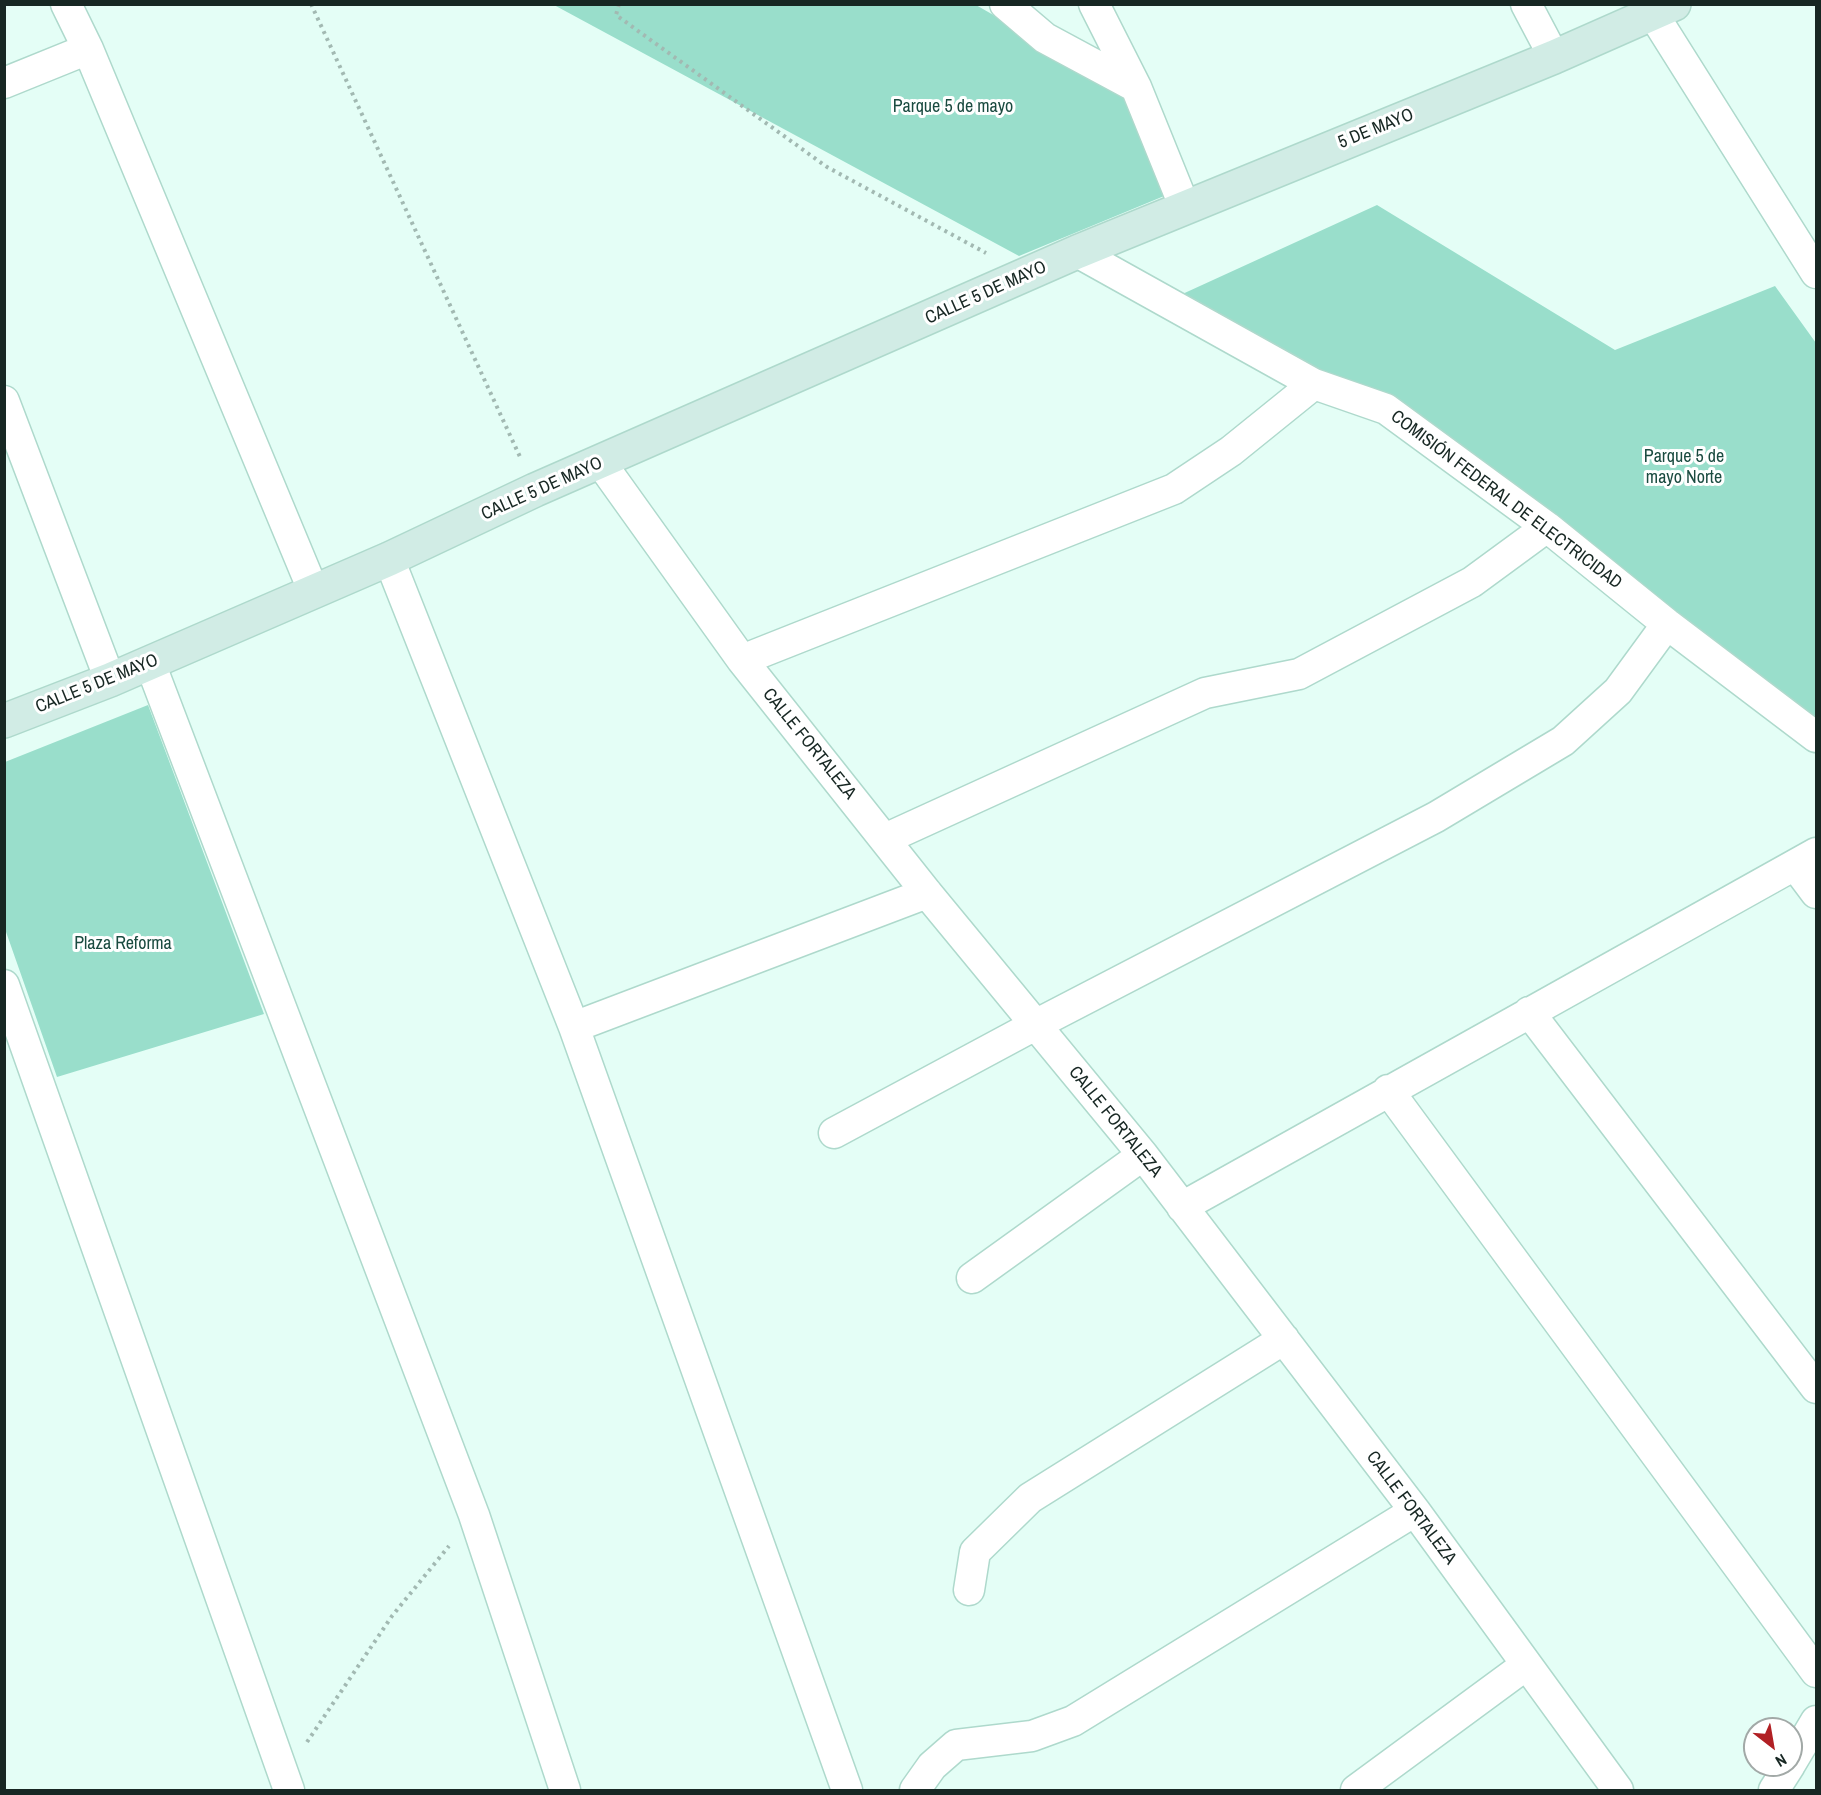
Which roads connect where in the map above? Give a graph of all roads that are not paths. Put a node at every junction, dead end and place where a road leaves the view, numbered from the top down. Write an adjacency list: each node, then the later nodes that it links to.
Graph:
1 (66, 4): 6 (street)
2 (1005, 4): 9 (street)
3 (1094, 4): 9 (street)
4 (1526, 4): 7 (street)
5 (1664, 9): 7 (street, 5 DE MAYO); 12 (street)
6 (88, 49): 8 (street); 18 (street)
7 (1554, 57): 10 (street, 5 DE MAYO)
8 (4, 83)
9 (1136, 87): 10 (street)
10 (1185, 208): 11 (street, 5 DE MAYO)
11 (1077, 252): 13 (street, COMISIÓN FEDERAL DE ELECTRICIDAD); 15 (street, CALLE 5 DE MAYO)
12 (1816, 273)
13 (1314, 384): 16 (street, COMISIÓN FEDERAL DE ELECTRICIDAD); 20 (street)
14 (4, 401): 22 (street)
15 (601, 463): 17 (street, CALLE 5 DE MAYO); 20 (street, CALLE FORTALEZA)
16 (1547, 527): 19 (street, COMISIÓN FEDERAL DE ELECTRICIDAD); 25 (street)
17 (389, 559): 18 (street, CALLE 5 DE MAYO); 32 (street)
18 (313, 590): 21 (street, CALLE 5 DE MAYO)
19 (1667, 624): 24 (street, COMISIÓN FEDERAL DE ELECTRICIDAD); 31 (street)
20 (742, 660): 25 (street, CALLE FORTALEZA)
21 (150, 663): 22 (street, CALLE 5 DE MAYO); 48 (street)
22 (110, 680): 23 (street, CALLE 5 DE MAYO)
23 (4, 721)
24 (1816, 737)
25 (885, 839): 27 (street, CALLE FORTALEZA)
26 (1805, 859): 28 (street); 30 (street)
27 (927, 893): 31 (street, CALLE FORTALEZA); 32 (street)
28 (1816, 893)
29 (4, 985): 47 (street)
30 (1529, 1012): 33 (street); 39 (street)
31 (1036, 1024): 34 (street); 35 (street, CALLE FORTALEZA)
32 (574, 1027): 49 (street)
33 (1388, 1090): 36 (street); 43 (street)
34 (834, 1133)
35 (1143, 1155): 36 (street, CALLE FORTALEZA); 37 (street)
36 (1182, 1207): 38 (street, CALLE FORTALEZA)
37 (972, 1278)
38 (1284, 1339): 40 (street, CALLE FORTALEZA); 41 (street)
39 (1816, 1388)
40 (1414, 1511): 42 (street, CALLE FORTALEZA); 50 (street)
41 (969, 1590)
42 (1526, 1665): 51 (street); 52 (street, CALLE FORTALEZA)
43 (1816, 1672)
44 (1816, 1721): 45 (street)
45 (1803, 1742)
46 (1782, 1777): 53 (street)
47 (286, 1783)
48 (566, 1791)
49 (847, 1791)
50 (915, 1791)
51 (1356, 1791)
52 (1618, 1791)
53 (1774, 1791)

